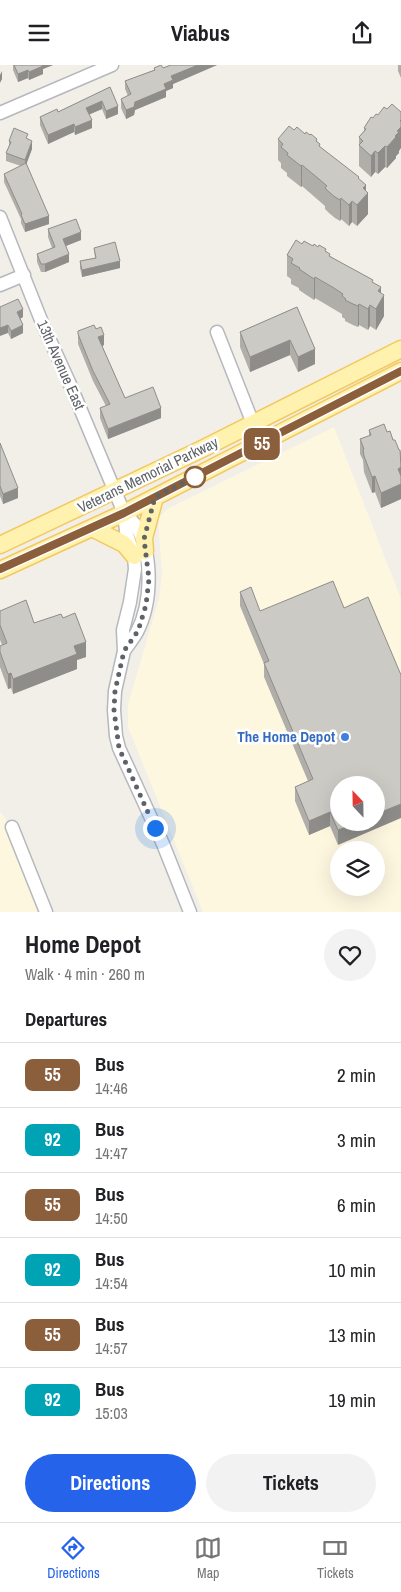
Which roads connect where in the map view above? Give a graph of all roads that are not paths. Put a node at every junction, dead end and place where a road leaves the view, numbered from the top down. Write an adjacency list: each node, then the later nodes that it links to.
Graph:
1 (112, 65): 2 (street)
2 (0, 113)
3 (0, 217): 4 (street, 13th Avenue East)
4 (24, 275): 5 (street); 11 (street, 13th Avenue East)
5 (0, 285)
6 (217, 332): 9 (street)
7 (401, 349): 9 (main road, Veterans Memorial Parkway)
8 (401, 371): 10 (main road, Veterans Memorial Parkway)
9 (253, 424): 10 (street); 11 (main road, Veterans Memorial Parkway)
10 (261, 444): 12 (main road, Veterans Memorial Parkway)
11 (115, 491): 13 (street, 13th Avenue East); 15 (main road, Veterans Memorial Parkway)
12 (155, 497): 13 (main road, Veterans Memorial Parkway); 16 (main road)
13 (124, 513): 14 (main road, Veterans Memorial Parkway); 16 (street, 13th Avenue East)
14 (92, 528): 16 (main road); 17 (main road, Veterans Memorial Parkway)
15 (0, 545)
16 (139, 554): 20 (street, 13th Avenue East)
17 (0, 569)
18 (12, 827): 19 (street)
19 (46, 912)
20 (190, 912)

